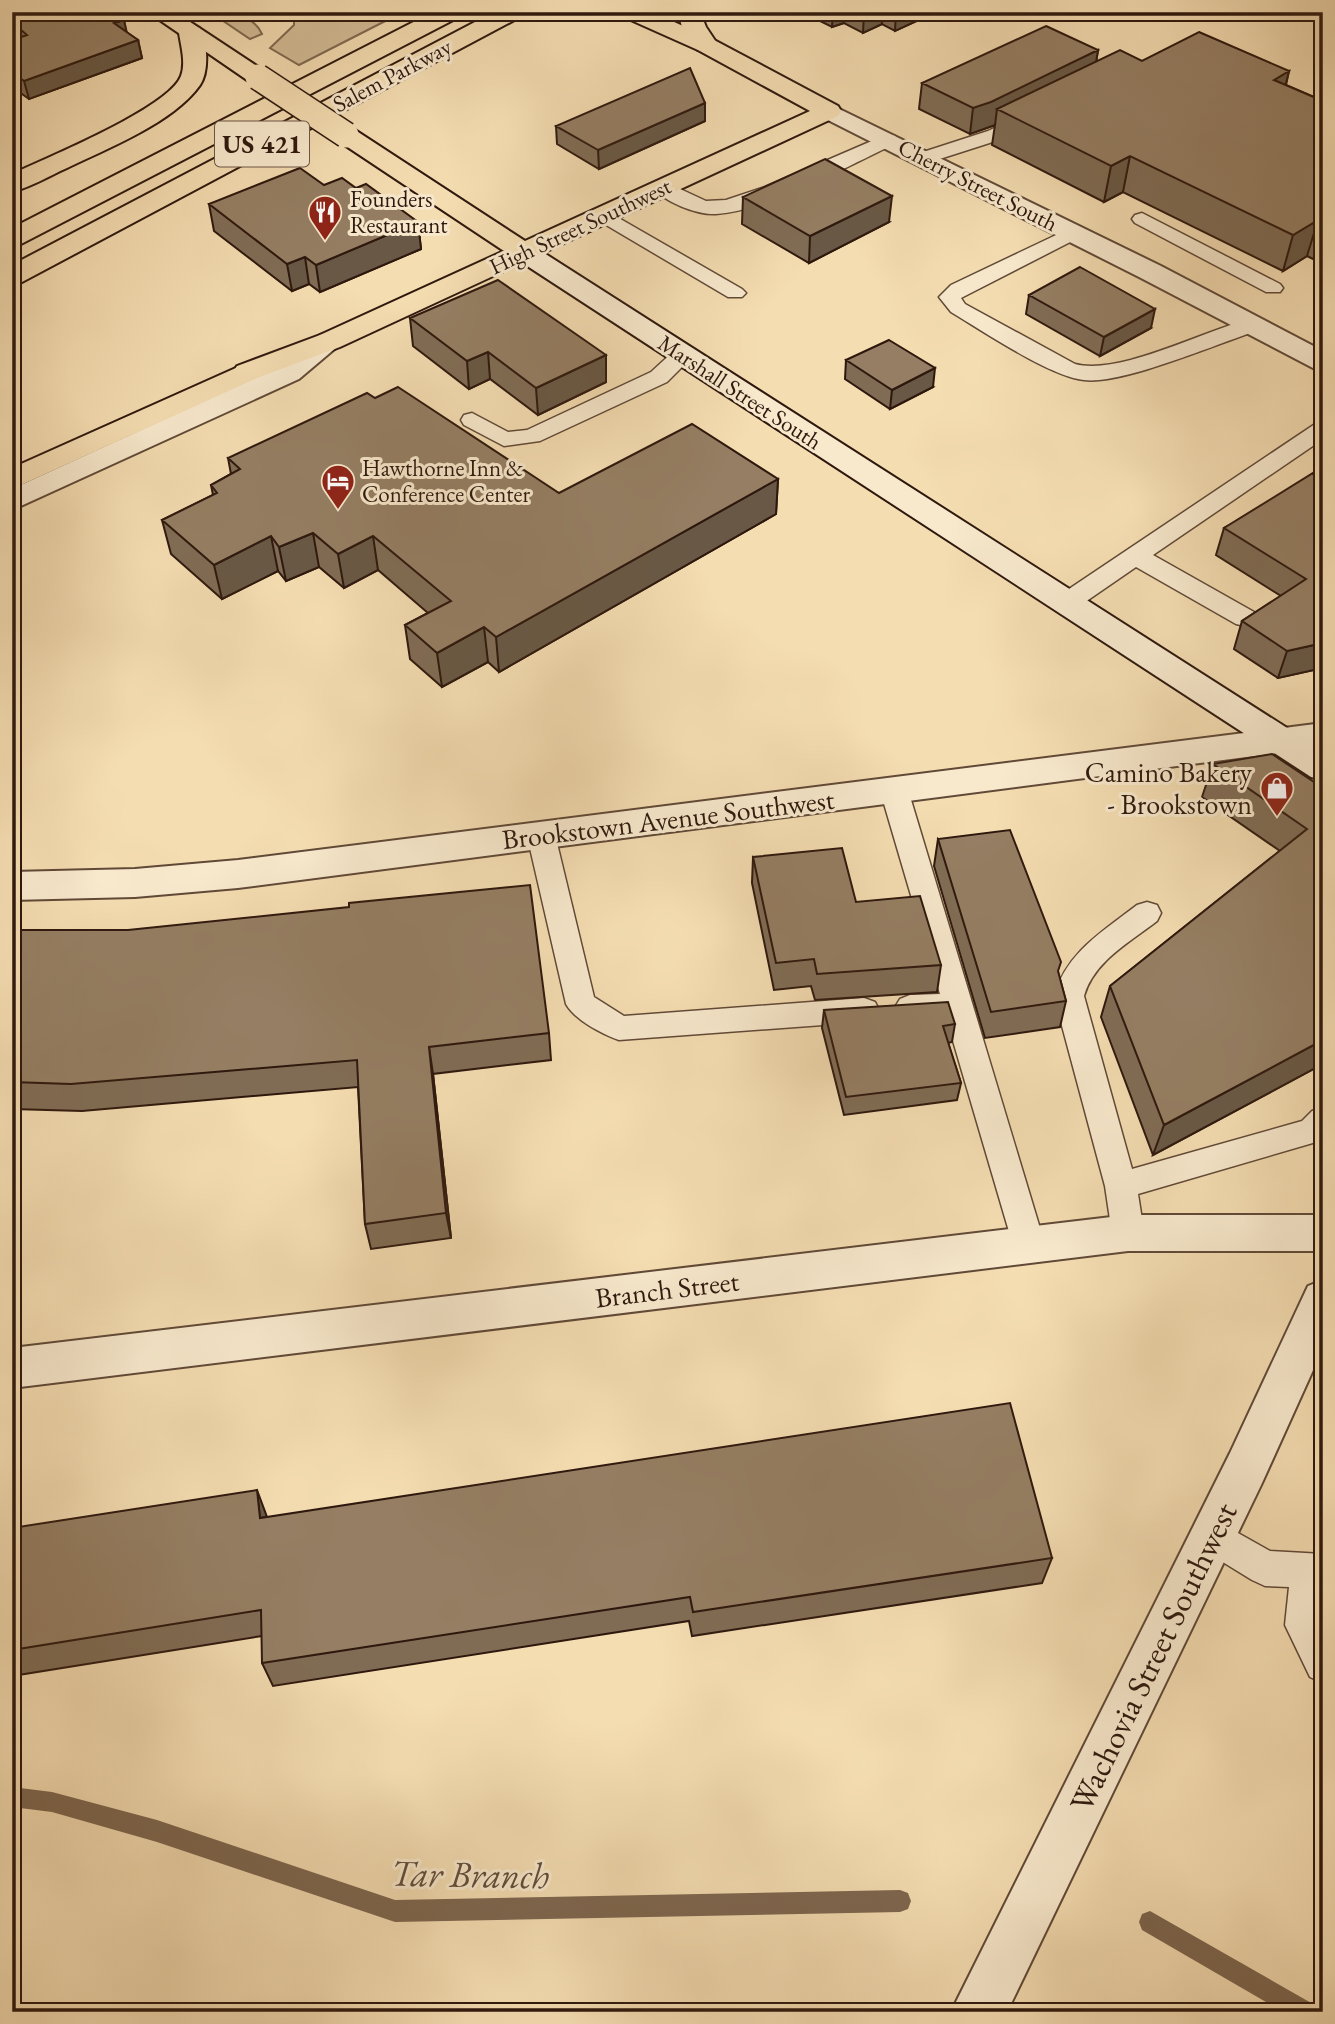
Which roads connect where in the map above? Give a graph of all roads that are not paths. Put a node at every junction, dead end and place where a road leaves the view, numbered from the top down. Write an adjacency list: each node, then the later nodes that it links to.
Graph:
1 (159, 12): 6 (main road, Marshall Street South)
2 (451, 12): 17 (main road, Salem Parkway / US 421)
3 (512, 12): 19 (main road, Salem Parkway / US 421)
4 (632, 12): 7 (main road, Cherry Street South)
5 (689, 12): 7 (main road)
6 (191, 33): 12 (main road); 18 (main road, Marshall Street South, bridge)
7 (706, 45): 9 (main road, Cherry Street South)
8 (1044, 110): 11 (lane)
9 (830, 111): 10 (street, Cherry Street South); 13 (main road, High Street Southwest)
10 (888, 140): 11 (street, Cherry Street South); 13 (lane)
11 (924, 158): 16 (street, Cherry Street South)
12 (12, 184)
13 (663, 187): 14 (main road, High Street Southwest)
14 (603, 215): 18 (main road, High Street Southwest); 21 (lane)
15 (1142, 219): 20 (lane)
16 (1073, 233): 22 (street, Cherry Street South); 22 (lane)
17 (12, 238)
18 (524, 252): 23 (main road, High Street Southwest); 24 (street, Marshall Street South)
19 (12, 276)
20 (1273, 288)
21 (734, 293)
22 (1251, 325): 25 (street, Cherry Street South)
23 (330, 341): 28 (main road, High Street Southwest); 29 (street, High Street Southwest)
24 (682, 355): 26 (lane); 31 (street, Marshall Street South)
25 (1323, 362)
26 (472, 420)
27 (1321, 432): 30 (lane)
28 (12, 480)
29 (12, 501)
30 (1136, 556): 31 (lane); 32 (lane)
31 (1066, 603): 34 (street, Marshall Street South)
32 (1245, 618)
33 (1323, 735): 34 (street, Brookstown Avenue Southwest)
34 (1280, 741): 35 (street, Marshall Street South); 36 (street, Brookstown Avenue Southwest)
35 (1323, 768)
36 (894, 790): 37 (street, Brookstown Avenue Southwest); 40 (lane)
37 (541, 835): 38 (street, Brookstown Avenue Southwest); 40 (lane)
38 (12, 886)
39 (1147, 913): 42 (lane)
40 (959, 1005): 45 (lane)
41 (1319, 1129): 42 (lane)
42 (1121, 1186): 43 (lane)
43 (1128, 1233): 44 (street, Branch Street); 45 (street, Branch Street)
44 (1323, 1233)
45 (1029, 1245): 47 (street, Branch Street)
46 (1323, 1299): 48 (street, Wachovia Street Southwest)
47 (12, 1368)
48 (1213, 1536): 49 (lane); 51 (street, Wachovia Street Southwest)
49 (1316, 1572): 50 (lane)
50 (1323, 1664)
51 (978, 2012)

